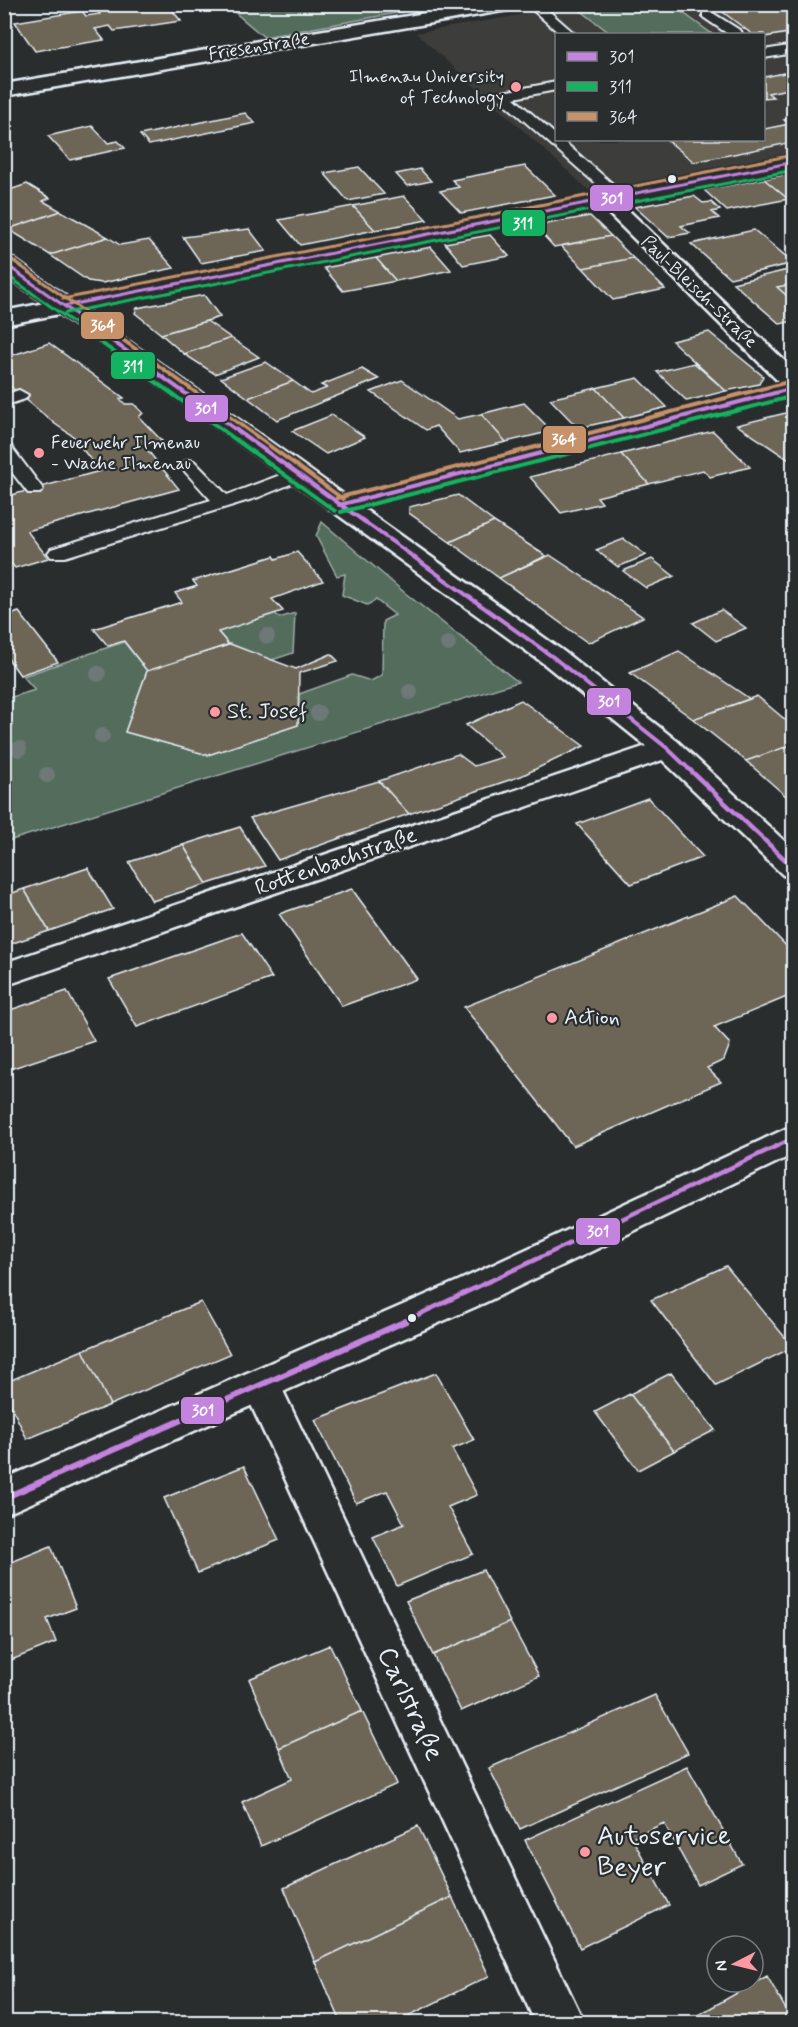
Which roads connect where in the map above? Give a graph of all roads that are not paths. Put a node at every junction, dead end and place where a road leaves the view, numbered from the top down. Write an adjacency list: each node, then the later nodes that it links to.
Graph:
1 (514, 4): 9 (street, Friesenstraße)
2 (532, 4): 4 (lane)
3 (708, 14): 5 (lane)
4 (567, 33)
5 (735, 33)
6 (794, 49): 7 (lane)
7 (765, 54)
8 (555, 86): 11 (lane)
9 (4, 90)
10 (794, 162): 11 (street)
11 (611, 198): 13 (street); 15 (street, Paul-Bleisch-Straße)
12 (4, 263): 13 (street)
13 (64, 306): 14 (street); 18 (street)
14 (4, 318)
15 (794, 386): 21 (street)
16 (4, 449): 19 (lane)
17 (188, 465): 20 (lane)
18 (297, 475): 20 (lane); 21 (street)
19 (34, 489)
20 (223, 502): 22 (lane)
21 (339, 505): 23 (street)
22 (58, 553)
23 (667, 748): 24 (street); 25 (street, Rottenbachstraße)
24 (794, 868)
25 (4, 975)
26 (794, 1138): 27 (street)
27 (261, 1385): 28 (street); 29 (street, Carlstraße)
28 (4, 1498)
29 (560, 2022)

